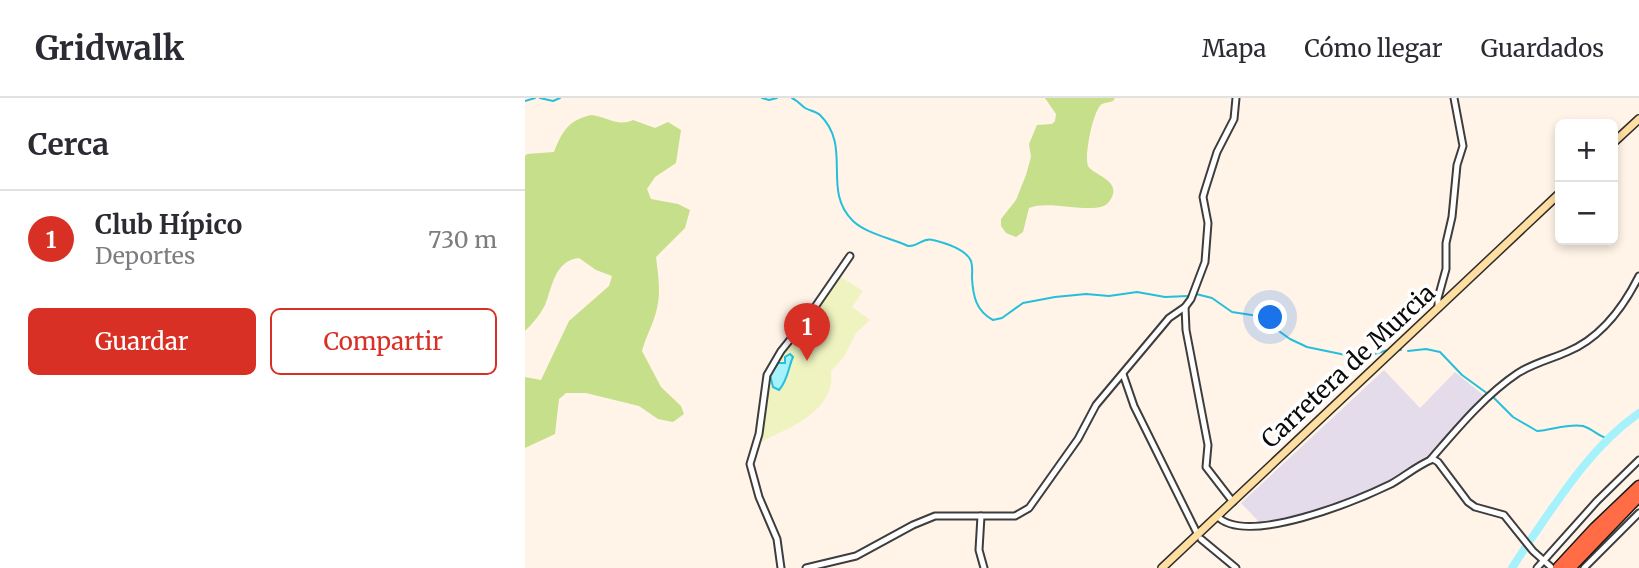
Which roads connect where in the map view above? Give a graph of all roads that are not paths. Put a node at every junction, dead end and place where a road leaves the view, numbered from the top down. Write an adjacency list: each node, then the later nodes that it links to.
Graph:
1 (1236, 98): 8 (street)
2 (1454, 98): 9 (street)
3 (1639, 118): 4 (main road)
4 (1618, 138)
5 (1555, 197): 9 (main road, Carretera de Murcia)
6 (850, 256): 22 (street)
7 (1639, 276): 11 (street)
8 (1185, 307): 10 (street); 15 (street)
9 (1438, 308): 15 (main road, Carretera de Murcia)
10 (1123, 374): 17 (street); 19 (street)
11 (1431, 459): 18 (street); 20 (street)
12 (1639, 460): 20 (street)
13 (1639, 486): 28 (highway)
14 (1639, 496): 29 (highway)
15 (1233, 502): 18 (main road, Carretera de Murcia)
16 (1639, 513): 30 (street)
17 (981, 516): 23 (street); 24 (street)
18 (1217, 516): 19 (main road, Carretera de Murcia)
19 (1200, 537): 25 (main road, Carretera de Murcia); 26 (street)
20 (1543, 560): 21 (street); 27 (street)
21 (1551, 567)
22 (781, 568)
23 (806, 568)
24 (984, 568)
25 (1162, 568)
26 (1236, 568)
27 (1537, 568)
28 (1558, 568)
29 (1570, 568)
30 (1584, 568)

